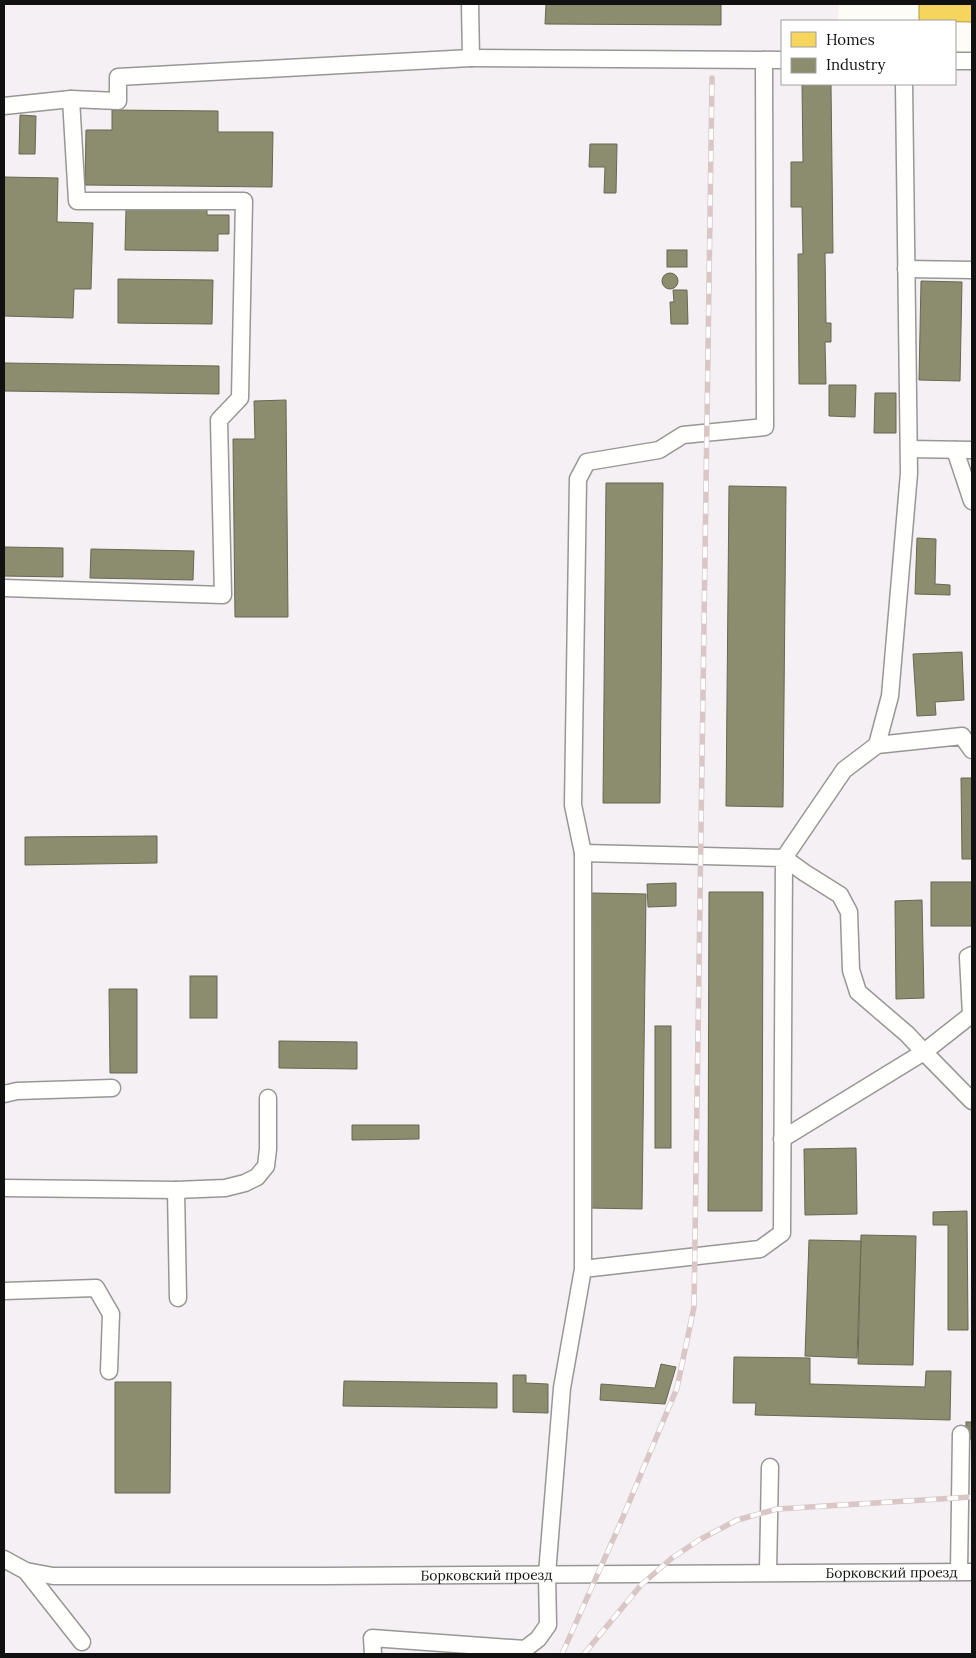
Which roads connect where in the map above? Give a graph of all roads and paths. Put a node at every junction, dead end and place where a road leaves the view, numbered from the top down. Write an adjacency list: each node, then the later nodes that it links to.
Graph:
1 (470, 4): 2 (street)
2 (471, 58): 3 (street); 8 (street)
3 (764, 60): 4 (street); 19 (street)
4 (781, 60)
5 (956, 60): 6 (street)
6 (972, 61)
7 (904, 85): 10 (street)
8 (71, 99): 9 (street); 16 (street)
9 (4, 106)
10 (906, 269): 11 (street); 12 (street)
11 (972, 270)
12 (908, 449): 13 (street); 17 (street)
13 (955, 450): 14 (street); 15 (street)
14 (972, 450)
15 (972, 500)
16 (4, 588)
17 (877, 745): 18 (street); 20 (street)
18 (972, 750)
19 (583, 853): 20 (street); 30 (street)
20 (784, 858): 22 (street); 27 (street)
21 (972, 955): 22 (street)
22 (924, 1052): 26 (street); 27 (street)
23 (112, 1088): 24 (street)
24 (4, 1094)
25 (268, 1098): 29 (street)
26 (972, 1101)
27 (782, 1139): 30 (street)
28 (4, 1188): 29 (street)
29 (176, 1190): 32 (street)
30 (583, 1268): 40 (street)
31 (4, 1290): 33 (street)
32 (178, 1298)
33 (109, 1371)
34 (961, 1434): 39 (street)
35 (770, 1467): 38 (street)
36 (4, 1559): 37 (street, Борковский проезд)
37 (26, 1571): 40 (street, Борковский проезд); 41 (street)
38 (768, 1572): 39 (street, Борковский проезд); 40 (street, Борковский проезд)
39 (966, 1572)
40 (547, 1574): 42 (street)
41 (82, 1642)
42 (373, 1654)

